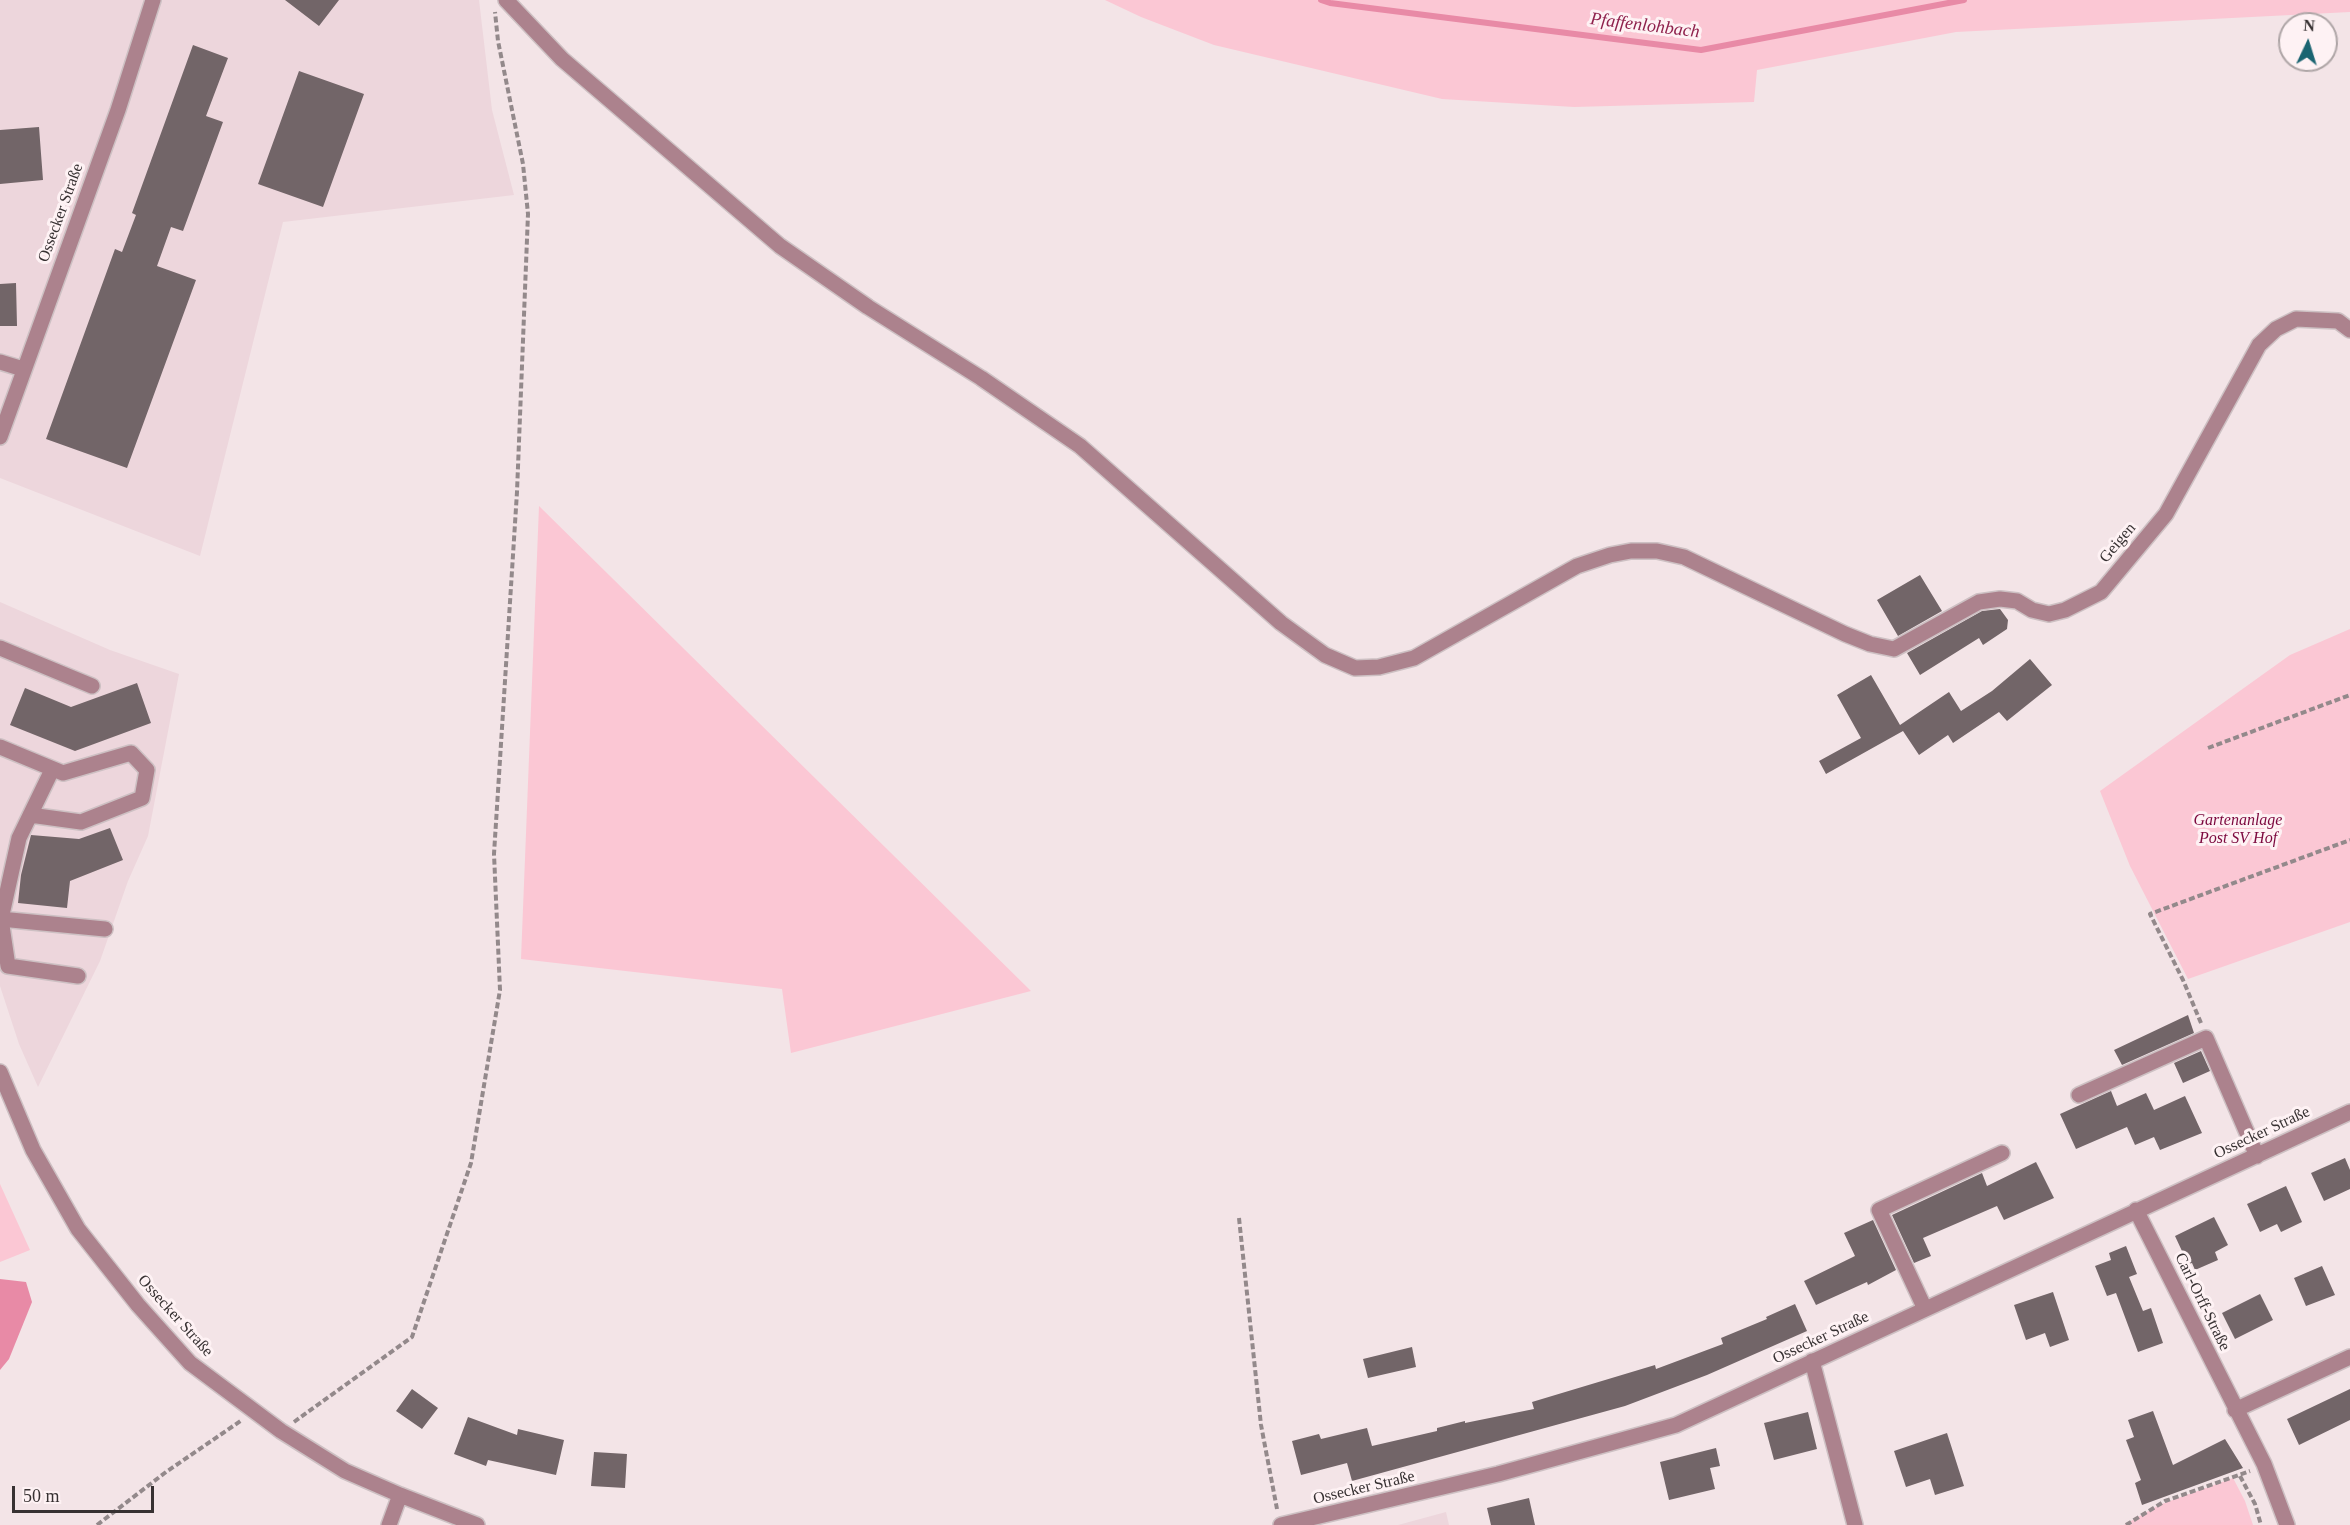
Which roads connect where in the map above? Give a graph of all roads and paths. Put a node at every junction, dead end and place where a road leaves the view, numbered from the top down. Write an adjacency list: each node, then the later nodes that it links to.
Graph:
1 (153, 0): 5 (street, Ossecker Straße)
2 (500, 1): 3 (street, Geigen); 31 (path)
3 (2350, 330)
4 (0, 362): 5 (street)
5 (23, 369): 6 (street, Ossecker Straße)
6 (0, 437)
7 (0, 648): 8 (street)
8 (92, 686)
9 (2350, 695): 11 (path)
10 (0, 747): 12 (street)
11 (2208, 748)
12 (52, 770): 13 (street); 13 (street)
13 (30, 815): 15 (street)
14 (2350, 840): 18 (path)
15 (0, 919): 16 (street); 17 (street)
16 (105, 929)
17 (78, 976)
18 (2206, 1038): 20 (street); 23 (street)
19 (0, 1072): 30 (street, Ossecker Straße)
20 (2079, 1095)
21 (2350, 1112): 23 (street, Ossecker Straße)
22 (2002, 1153): 26 (street)
23 (2257, 1156): 24 (street, Ossecker Straße)
24 (2136, 1210): 26 (street, Ossecker Straße); 29 (street, Carl-Orff-Straße)
25 (1239, 1218): 35 (path)
26 (1925, 1308): 28 (street, Ossecker Straße)
27 (2350, 1357): 29 (street)
28 (1812, 1361): 35 (street, Ossecker Straße); 39 (street)
29 (2235, 1410): 32 (street, Carl-Orff-Straße)
30 (257, 1413): 31 (street, Ossecker Straße); 36 (path)
31 (281, 1431): 34 (street, Ossecker Straße)
32 (2264, 1464): 33 (path); 42 (street, Carl-Orff-Straße)
33 (2240, 1476): 40 (path); 41 (path)
34 (400, 1496): 37 (street); 38 (street, Ossecker Straße)
35 (1287, 1522)
36 (97, 1525)
37 (389, 1525)
38 (477, 1525)
39 (1855, 1525)
40 (2126, 1525)
41 (2261, 1525)
42 (2287, 1525)

